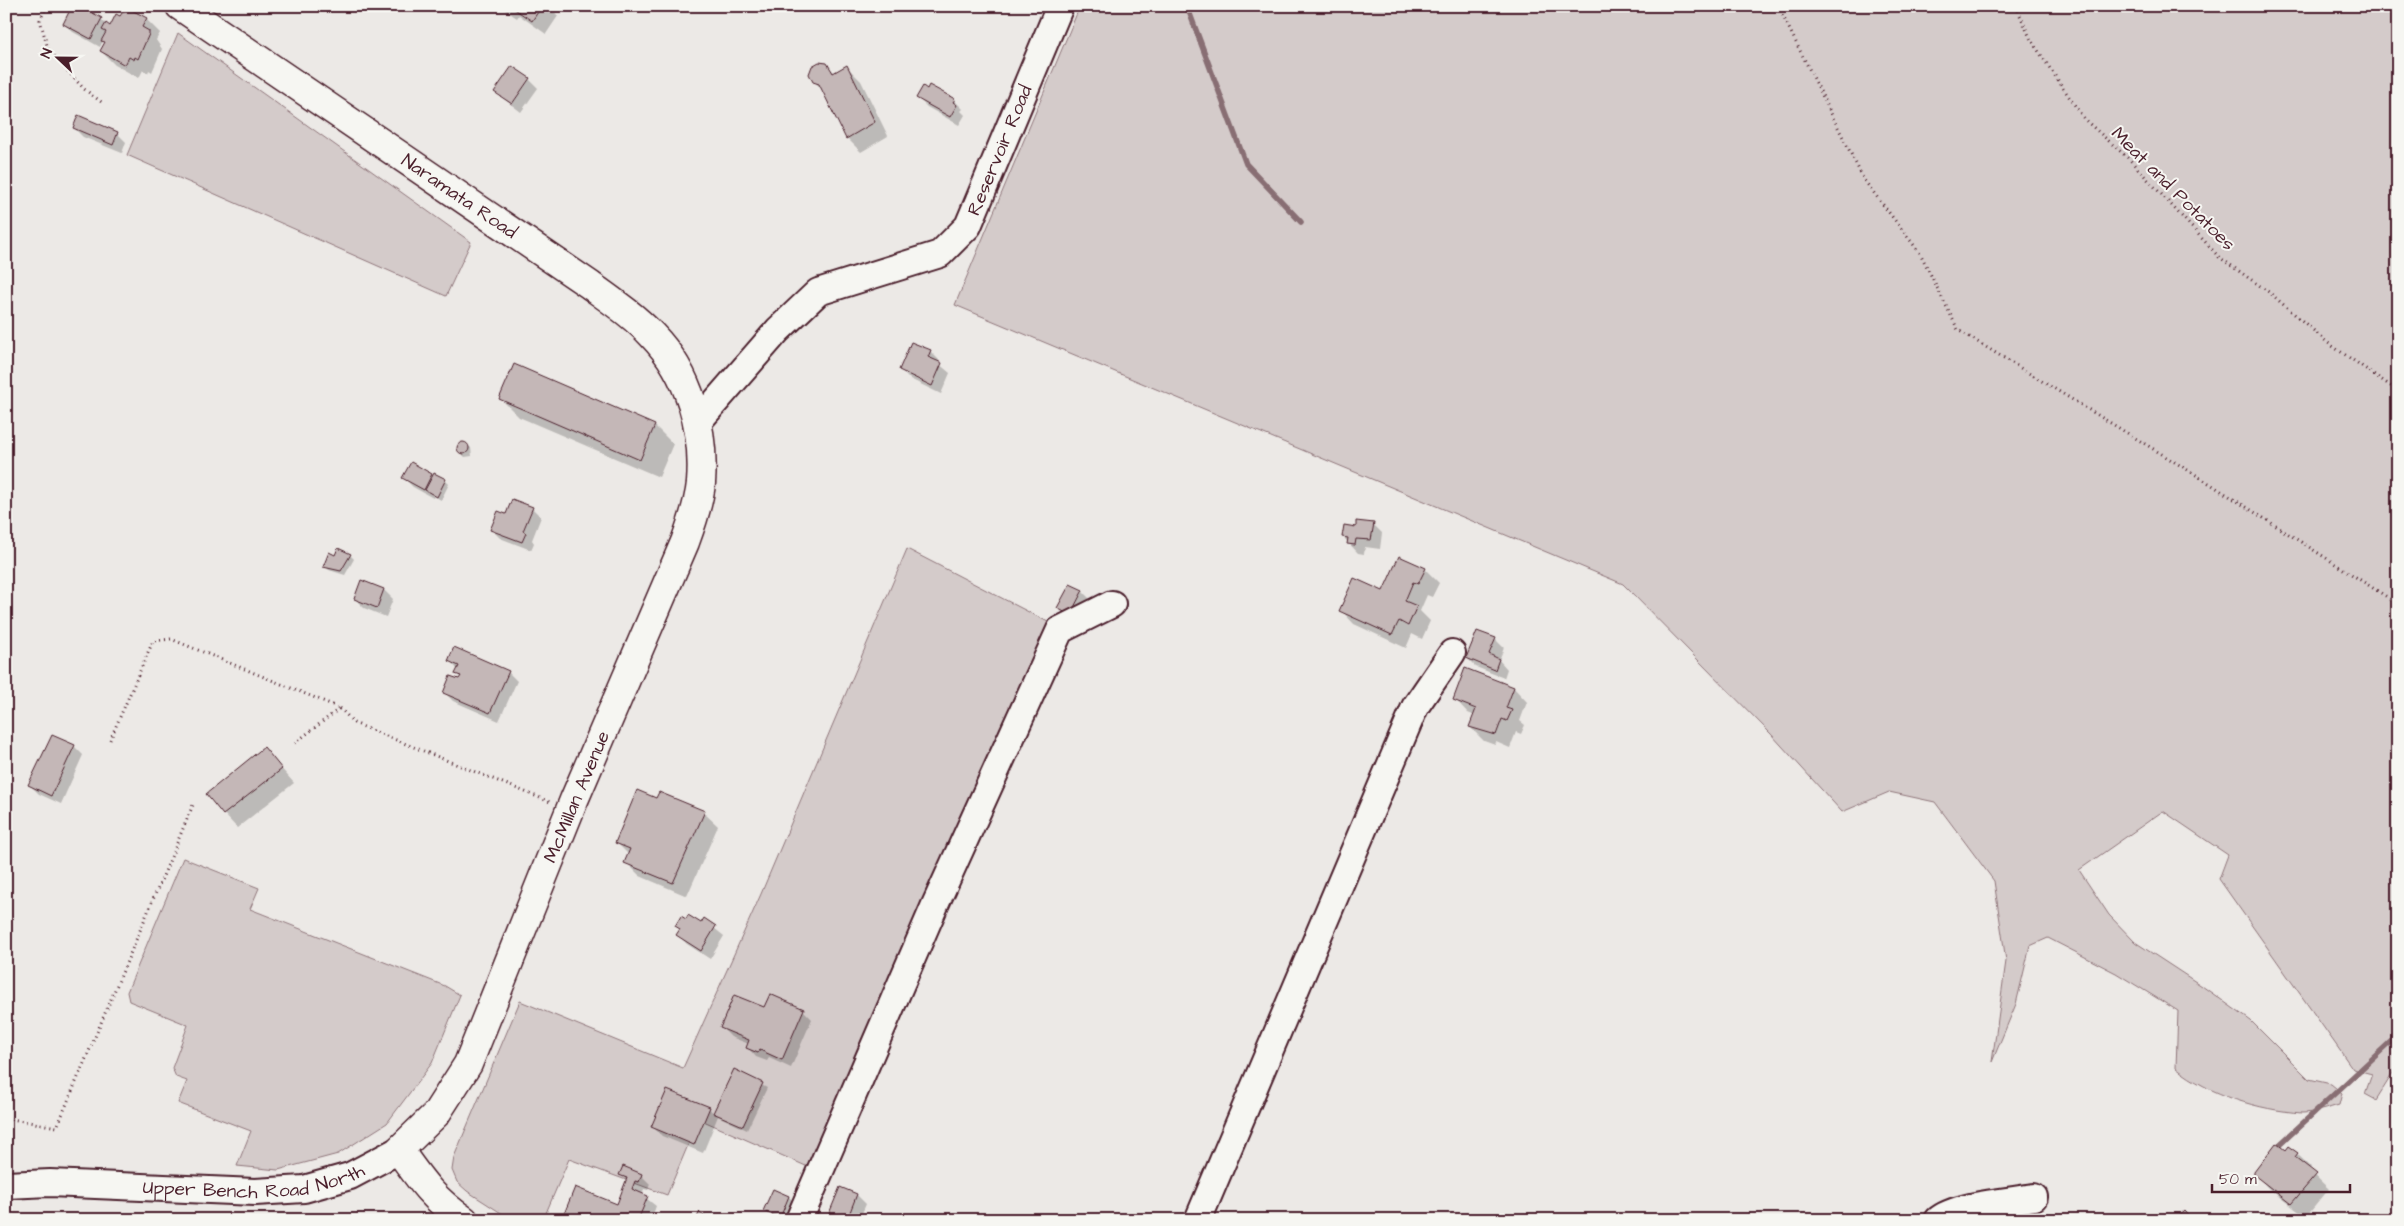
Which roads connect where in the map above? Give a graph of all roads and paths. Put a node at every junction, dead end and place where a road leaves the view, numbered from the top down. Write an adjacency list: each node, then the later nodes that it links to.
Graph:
1 (47, 6): 6 (path)
2 (180, 6): 8 (main road, Naramata Road)
3 (1060, 6): 8 (street, Reservoir Road)
4 (1778, 6): 10 (path)
5 (2016, 6): 7 (path, Meat and Potatoes)
6 (104, 104)
7 (2398, 392)
8 (697, 423): 16 (main road, McMillan Avenue)
9 (1112, 604): 22 (street)
10 (2398, 604)
11 (1452, 653): 23 (street)
12 (340, 708): 13 (path); 14 (path); 16 (path)
13 (110, 740)
14 (295, 744)
15 (193, 806): 17 (path)
16 (571, 810): 18 (main road, McMillan Avenue)
17 (6, 1118)
18 (399, 1150): 19 (street, Upper Bench Road North); 21 (main road)
19 (6, 1185)
20 (2034, 1197): 24 (street)
21 (464, 1220)
22 (800, 1220)
23 (1198, 1220)
24 (1938, 1220)

